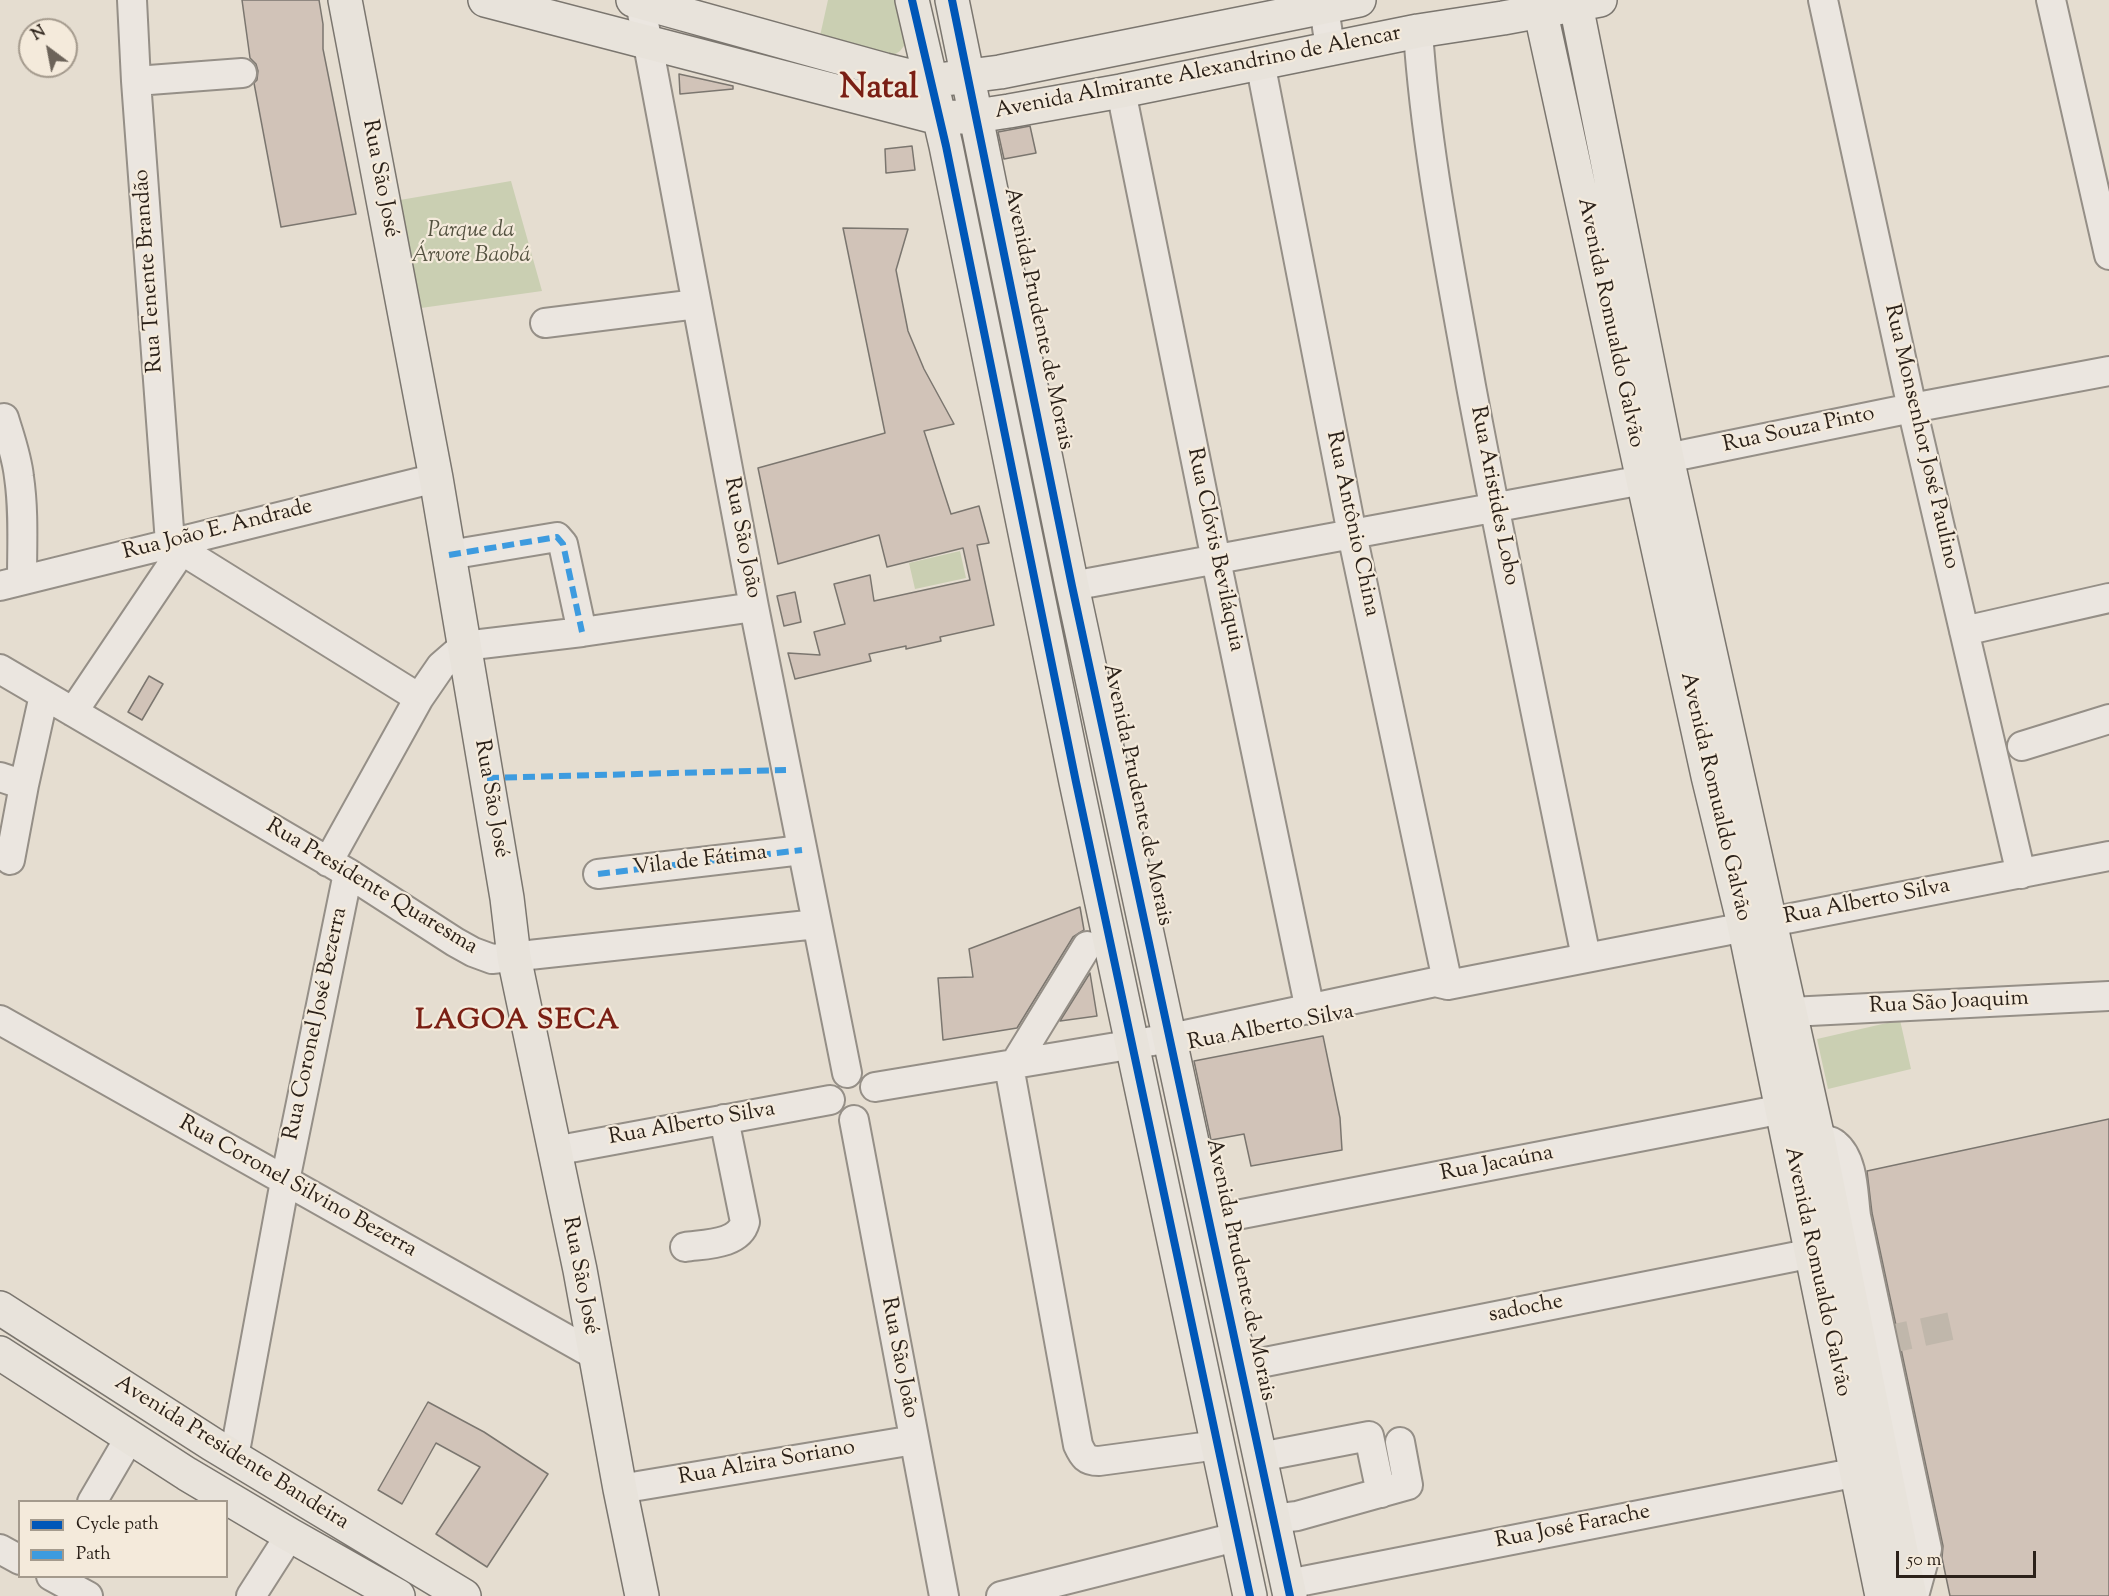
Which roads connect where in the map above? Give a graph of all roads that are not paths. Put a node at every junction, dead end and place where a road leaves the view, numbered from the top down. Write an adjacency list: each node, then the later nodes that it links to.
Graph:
1 (132, 0): 19 (street, Rua Tenente Brandão)
2 (345, 0): 31 (main road, Rua São José)
3 (912, 0): 20 (main road)
4 (952, 0): 18 (main road, Avenida Prudente de Morais)
5 (1359, 0): 11 (main road, Avenida Almirante Alexandrino de Alencar)
6 (1823, 0): 28 (street, Rua Monsenhor José Paulino)
7 (2051, 0): 24 (street)
8 (491, 1): 14 (main road, Avenida Almirante Alexandrino de Alencar)
9 (636, 1): 14 (street, Rua São João); 20 (main road, Avenida Almirante Alexandrino de Alencar)
10 (1584, 1): 12 (main road, Avenida Almirante Alexandrino de Alencar); 30 (main road, Avenida Romualdo Galvão)
11 (1323, 3): 15 (street); 18 (main road, Avenida Almirante Alexandrino de Alencar)
12 (1540, 6): 13 (main road, Avenida Almirante Alexandrino de Alencar); 32 (main road, Avenida Romualdo Galvão)
13 (1418, 31): 15 (main road, Avenida Almirante Alexandrino de Alencar); 33 (street, Rua Aristides Lobo)
14 (648, 42): 23 (main road, Avenida Almirante Alexandrino de Alencar); 25 (street, Rua São João)
15 (1330, 48): 16 (main road, Avenida Almirante Alexandrino de Alencar)
16 (1260, 62): 21 (main road, Avenida Almirante Alexandrino de Alencar); 34 (street, Rua Antônio China)
17 (242, 73): 19 (street)
18 (968, 76): 20 (main road, Avenida Almirante Alexandrino de Alencar); 22 (main road, Avenida Prudente de Morais)
19 (136, 81): 35 (street, Rua Tenente Brandão)
20 (930, 81): 23 (main road)
21 (1121, 91): 22 (main road, Avenida Almirante Alexandrino de Alencar); 37 (street, Rua Clóvis Beviláquia)
22 (976, 116): 23 (main road, Avenida Almirante Alexandrino de Alencar); 39 (main road, Avenida Prudente de Morais)
23 (939, 118): 69 (main road)
24 (2109, 255)
25 (697, 304): 26 (street); 41 (street, Rua São João)
26 (545, 323)
27 (2109, 371): 28 (street, Rua Souza Pinto)
28 (1912, 408): 30 (street, Rua Souza Pinto); 42 (street, Rua Monsenhor José Paulino)
29 (4, 418): 38 (street)
30 (1667, 458): 59 (main road, Avenida Romualdo Galvão)
31 (436, 478): 35 (street, Rua João E. Andrade); 36 (main road, Rua São José)
32 (1643, 480): 33 (street); 59 (main road, Avenida Romualdo Galvão)
33 (1494, 508): 34 (street); 62 (street, Rua Aristides Lobo)
34 (1352, 534): 37 (street); 63 (street, Rua Antônio China)
35 (176, 547): 38 (street, Rua João E. Andrade); 47 (street); 48 (street)
36 (449, 555): 43 (street); 44 (main road, Rua São José)
37 (1216, 560): 39 (street); 65 (street, Rua Clóvis Beviláquia)
38 (15, 577)
39 (1072, 586): 68 (main road, Avenida Prudente de Morais)
40 (2109, 598): 42 (street)
41 (754, 607): 43 (street); 52 (street, Rua São João)
42 (1964, 631): 57 (street, Rua Monsenhor José Paulino)
43 (582, 632): 44 (street)
44 (464, 646): 47 (street, Rua Coronel José Bezerra); 61 (main road, Rua São José)
45 (0, 670): 46 (street, Rua Presidente Quaresma)
46 (44, 695): 48 (street, Rua Presidente Quaresma); 51 (street)
47 (419, 698): 55 (street, Rua Coronel José Bezerra)
48 (73, 712): 55 (street, Rua Presidente Quaresma)
49 (2109, 719): 50 (street)
50 (2022, 746)
51 (12, 781): 54 (street)
52 (802, 850): 56 (street, Vila de Fátima); 58 (street, Rua São João)
53 (2109, 856): 57 (street, Rua Alberto Silva)
54 (10, 860)
55 (338, 868): 61 (street, Rua Presidente Quaresma); 78 (street, Rua Coronel José Bezerra)
56 (598, 874)
57 (2020, 874): 59 (street, Rua Alberto Silva)
58 (817, 924): 61 (street, Rua Presidente Quaresma); 71 (street, Rua São João)
59 (1757, 925): 62 (street, Rua Alberto Silva); 66 (main road, Avenida Romualdo Galvão); 74 (main road, Avenida Romualdo Galvão)
60 (1087, 946): 70 (street)
61 (514, 957): 77 (main road, Rua São José)
62 (1586, 957): 63 (street, Rua Alberto Silva)
63 (1448, 985): 65 (street, Rua Alberto Silva); 68 (street, Rua Alberto Silva)
64 (2109, 996): 66 (street, Rua São Joaquim)
65 (1310, 1010): 68 (street, Rua Alberto Silva)
66 (1790, 1012): 118 (main road, Avenida Romualdo Galvão)
67 (0, 1020): 78 (street, Rua Coronel Silvino Bezerra)
68 (1172, 1043): 69 (street, Rua Alberto Silva); 79 (main road, Avenida Prudente de Morais)
69 (1134, 1050): 70 (street, Rua Alberto Silva); 91 (main road)
70 (1011, 1070): 72 (street, Rua Alberto Silva); 91 (street)
71 (847, 1074): 72 (street); 73 (street)
72 (875, 1095): 76 (street)
73 (830, 1100): 75 (street, Rua Alberto Silva); 76 (street)
74 (1783, 1109): 79 (street, Rua Jacaúna); 81 (main road, Avenida Romualdo Galvão)
75 (724, 1119): 77 (street, Rua Alberto Silva); 80 (street)
76 (854, 1120): 89 (street, Rua São João)
77 (554, 1150): 84 (main road, Rua São José)
78 (285, 1181): 84 (street, Rua Coronel Silvino Bezerra); 92 (street, Rua Coronel José Bezerra)
79 (1211, 1220): 85 (main road, Avenida Prudente de Morais)
80 (686, 1247)
81 (1813, 1253): 85 (street, sadoche); 94 (main road, Avenida Romualdo Galvão)
82 (0, 1308): 86 (main road, Avenida Presidente Bandeira)
83 (0, 1353): 87 (main road, Avenida Presidente Bandeira)
84 (595, 1355): 96 (main road, Rua São José)
85 (1240, 1367): 93 (main road, Avenida Prudente de Morais)
86 (99, 1373): 87 (main road); 92 (main road, Avenida Presidente Bandeira)
87 (78, 1403): 88 (main road, Avenida Presidente Bandeira)
88 (130, 1437): 95 (main road, Avenida Presidente Bandeira); 98 (street)
89 (914, 1440): 96 (street, Rua Alzira Soriano); 114 (street, Rua São João)
90 (1400, 1442): 97 (street)
91 (1218, 1445): 102 (main road)
92 (234, 1457): 99 (main road, Avenida Presidente Bandeira)
93 (1260, 1457): 97 (street); 100 (main road, Avenida Prudente de Morais)
94 (1857, 1472): 107 (street, Rua José Farache); 117 (main road, Avenida Romualdo Galvão)
95 (187, 1474): 99 (main road); 101 (main road, Avenida Presidente Bandeira)
96 (620, 1489): 113 (main road, Rua São José)
97 (1382, 1492): 100 (street)
98 (93, 1500)
99 (312, 1504): 112 (main road, Avenida Presidente Bandeira)
100 (1273, 1519): 107 (main road, Avenida Prudente de Morais)
101 (290, 1535): 110 (street); 111 (main road, Avenida Presidente Bandeira)
102 (1236, 1537): 115 (street); 116 (main road)
103 (0, 1549): 104 (street)
104 (18, 1559)
105 (48, 1578): 108 (street)
106 (53, 1578): 109 (street)
107 (1289, 1590)
108 (36, 1596)
109 (88, 1596)
110 (251, 1596)
111 (398, 1596)
112 (464, 1596)
113 (642, 1596)
114 (944, 1596)
115 (1001, 1596)
116 (1250, 1596)
117 (1882, 1596)
118 (1912, 1596)

